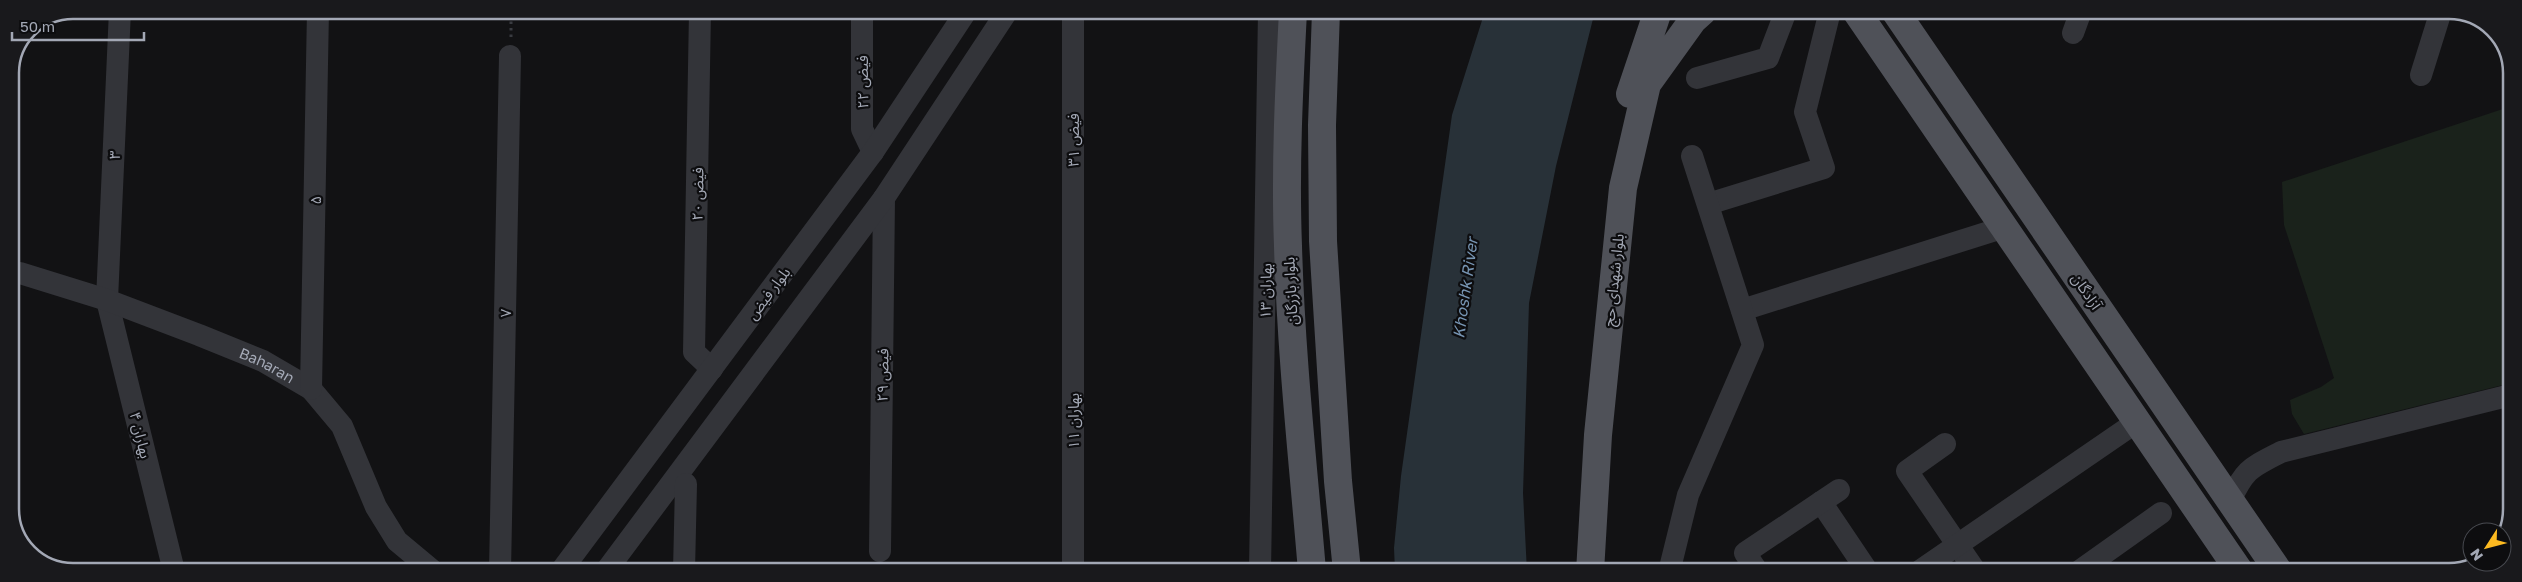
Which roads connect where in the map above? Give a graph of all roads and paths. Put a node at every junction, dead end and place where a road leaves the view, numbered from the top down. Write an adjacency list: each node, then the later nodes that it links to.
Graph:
1 (120, 19): 35 (street, ۳)
2 (318, 19): 38 (street, ۵)
3 (511, 19): 21 (path)
4 (700, 19): 37 (street, فیض ۲۰)
5 (862, 19): 26 (street, فیض ۲۲)
6 (961, 19): 26 (street, بلوار فیض)
7 (1002, 19): 28 (street)
8 (1073, 19): 33 (street, فیض ۳۱)
9 (1269, 19): 54 (street, بهاران ۱۳)
10 (1293, 19): 24 (main road, بلوار بازرگان)
11 (1326, 19): 25 (main road)
12 (1655, 19): 57 (main road, بلوار شهدای حج)
13 (1694, 19): 58 (main road, بلوار شهدای حج)
14 (1783, 19): 23 (street)
15 (1828, 19): 29 (street)
16 (1861, 19): 30 (main road, آزادگان)
17 (1905, 19): 43 (main road, آزادگان)
18 (2078, 19): 20 (street)
19 (2438, 19): 22 (street)
20 (2073, 33)
21 (510, 56): 49 (street, ۷)
22 (2421, 75)
23 (1697, 78)
24 (1288, 120): 25 (main road); 55 (main road, بلوار بازرگان)
25 (1322, 125): 56 (main road)
26 (873, 152): 31 (street, بلوار فیض)
27 (1692, 156): 29 (street)
28 (884, 198): 32 (street); 46 (street, فیض ۲۹)
29 (1708, 204): 36 (street)
30 (2005, 228): 36 (street); 40 (main road, آزادگان)
31 (806, 242): 32 (street); 37 (street, بلوار فیض)
32 (835, 263): 51 (street)
33 (1073, 270): 53 (street, بهاران ۱۱)
34 (19, 273): 35 (street, Baharan)
35 (107, 300): 38 (street, Baharan); 47 (street, ۴ بهاران)
36 (1742, 310): 59 (street)
37 (712, 369): 50 (street, بلوار فیض)
38 (311, 389): 48 (street, Baharan)
39 (2503, 397): 43 (street)
40 (2138, 421): 45 (street); 65 (main road, آزادگان)
41 (1945, 444): 45 (street)
42 (686, 484): 52 (street)
43 (2230, 501): 66 (main road, آزادگان)
44 (2161, 513): 64 (street)
45 (1957, 545): 62 (street); 63 (street)
46 (880, 552)
47 (172, 563)
48 (423, 563)
49 (500, 563)
50 (567, 563)
51 (612, 563)
52 (684, 563)
53 (1073, 563)
54 (1260, 563)
55 (1311, 563)
56 (1346, 563)
57 (1579, 563)
58 (1591, 563)
59 (1671, 563)
60 (1752, 563): 61 (street)
61 (1864, 563)
62 (1931, 563)
63 (1970, 563)
64 (2091, 563)
65 (2234, 563)
66 (2272, 563)

